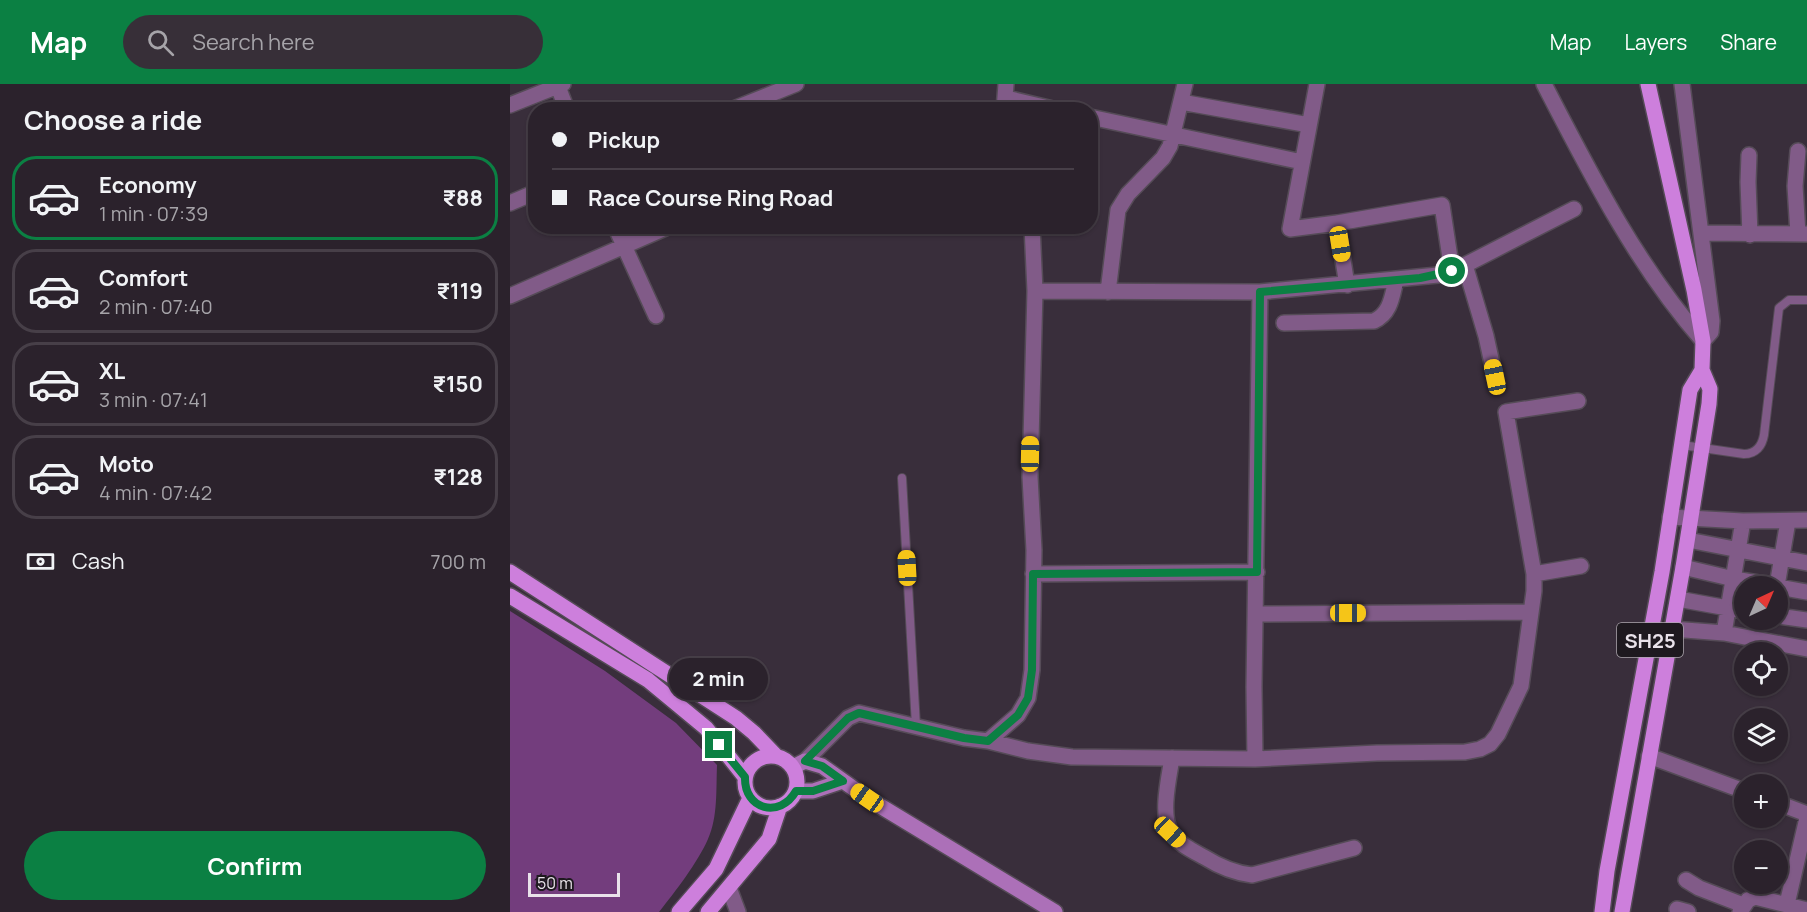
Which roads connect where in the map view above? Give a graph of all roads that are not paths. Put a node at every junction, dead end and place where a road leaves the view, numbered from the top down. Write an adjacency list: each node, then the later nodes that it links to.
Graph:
1 (796, 84): 10 (street)
2 (1185, 84): 12 (street)
3 (1317, 84): 15 (street)
4 (1544, 84): 41 (street)
5 (1648, 84): 41 (main road, SH25)
6 (1682, 84): 24 (street)
7 (559, 85): 9 (street); 13 (street)
8 (1006, 97): 11 (street)
9 (564, 102)
10 (751, 102)
11 (1026, 102)
12 (1181, 102): 15 (street); 16 (street)
13 (510, 105)
14 (1098, 119): 16 (street)
15 (1309, 125): 19 (street)
16 (1174, 136): 19 (street); 35 (street)
17 (1798, 151): 28 (street)
18 (1749, 155): 29 (street)
19 (1302, 162): 23 (street)
20 (528, 195): 21 (street)
21 (510, 203)
22 (1574, 209): 31 (street)
23 (1337, 224): 31 (street); 33 (street)
24 (1702, 233): 29 (street); 41 (street)
25 (618, 234): 30 (street)
26 (652, 234): 30 (street)
27 (1032, 234): 34 (street)
28 (1803, 234): 29 (street)
29 (1750, 235)
30 (624, 247): 37 (street); 39 (street)
31 (1459, 268): 32 (street); 43 (street)
32 (1396, 280): 33 (street); 40 (street)
33 (1347, 285): 36 (street)
34 (1035, 291): 35 (street); 61 (street)
35 (1108, 292): 36 (street)
36 (1260, 292): 60 (street)
37 (510, 296)
38 (1807, 300): 46 (lane)
39 (656, 316)
40 (1284, 323)
41 (1703, 341): 42 (main road, SH25)
42 (1702, 370): 45 (main road, SH25); 46 (main road, SH25)
43 (1495, 377)
44 (1578, 401): 62 (street)
45 (1682, 445): 46 (lane); 48 (main road, SH25)
46 (1702, 448): 49 (main road, SH25)
47 (902, 478): 81 (lane)
48 (1670, 517): 49 (street); 106 (main road, SH25)
49 (1690, 517): 51 (street); 53 (main road, SH25)
50 (1807, 520): 52 (street)
51 (1743, 521): 52 (street); 54 (street)
52 (1788, 521): 55 (street)
53 (1688, 540): 54 (street); 58 (main road, SH25)
54 (1738, 550): 55 (street); 63 (street)
55 (1782, 558): 56 (street); 64 (street)
56 (1807, 563)
57 (1581, 566): 62 (street)
58 (1683, 567): 65 (street); 69 (main road, SH25)
59 (510, 572): 83 (main road)
60 (1257, 572): 61 (street); 73 (street)
61 (1033, 574): 82 (street)
62 (1534, 574): 72 (street)
63 (1734, 576)
64 (1779, 576)
65 (1734, 579): 70 (street)
66 (1788, 589): 67 (street)
67 (1807, 592)
68 (510, 596): 88 (main road)
69 (1678, 599): 70 (street); 76 (main road, SH25)
70 (1728, 608): 71 (street); 78 (street)
71 (1734, 609)
72 (1531, 612): 73 (street); 86 (street)
73 (1256, 614): 86 (street)
74 (1788, 617): 75 (street)
75 (1807, 620)
76 (1672, 629): 78 (street); 84 (main road, SH25)
77 (1770, 630): 79 (street)
78 (1724, 633): 79 (street)
79 (1767, 641): 80 (street)
80 (1807, 649)
81 (916, 726): 82 (street); 87 (street)
82 (988, 741): 85 (street)
83 (776, 756): 87 (main road); 88 (main road)
84 (1649, 756): 90 (street); 107 (main road, SH25)
85 (1172, 758): 86 (street); 96 (street)
86 (1255, 759)
87 (799, 764): 89 (street); 91 (main road)
88 (745, 777): 92 (main road)
89 (843, 781): 91 (street); 105 (street)
90 (1734, 786)
91 (796, 791): 93 (main road)
92 (750, 798): 93 (main road); 102 (main road)
93 (780, 806): 98 (main road)
94 (1788, 807): 95 (street)
95 (1807, 816): 99 (street)
96 (1354, 848)
97 (1686, 880): 101 (street)
98 (729, 888): 103 (main road); 104 (street)
99 (1787, 904): 100 (street); 101 (street)
100 (1806, 908)
101 (1742, 909)
102 (679, 912)
103 (708, 912)
104 (738, 912)
105 (1055, 912)
106 (1602, 912)
107 (1622, 912)

